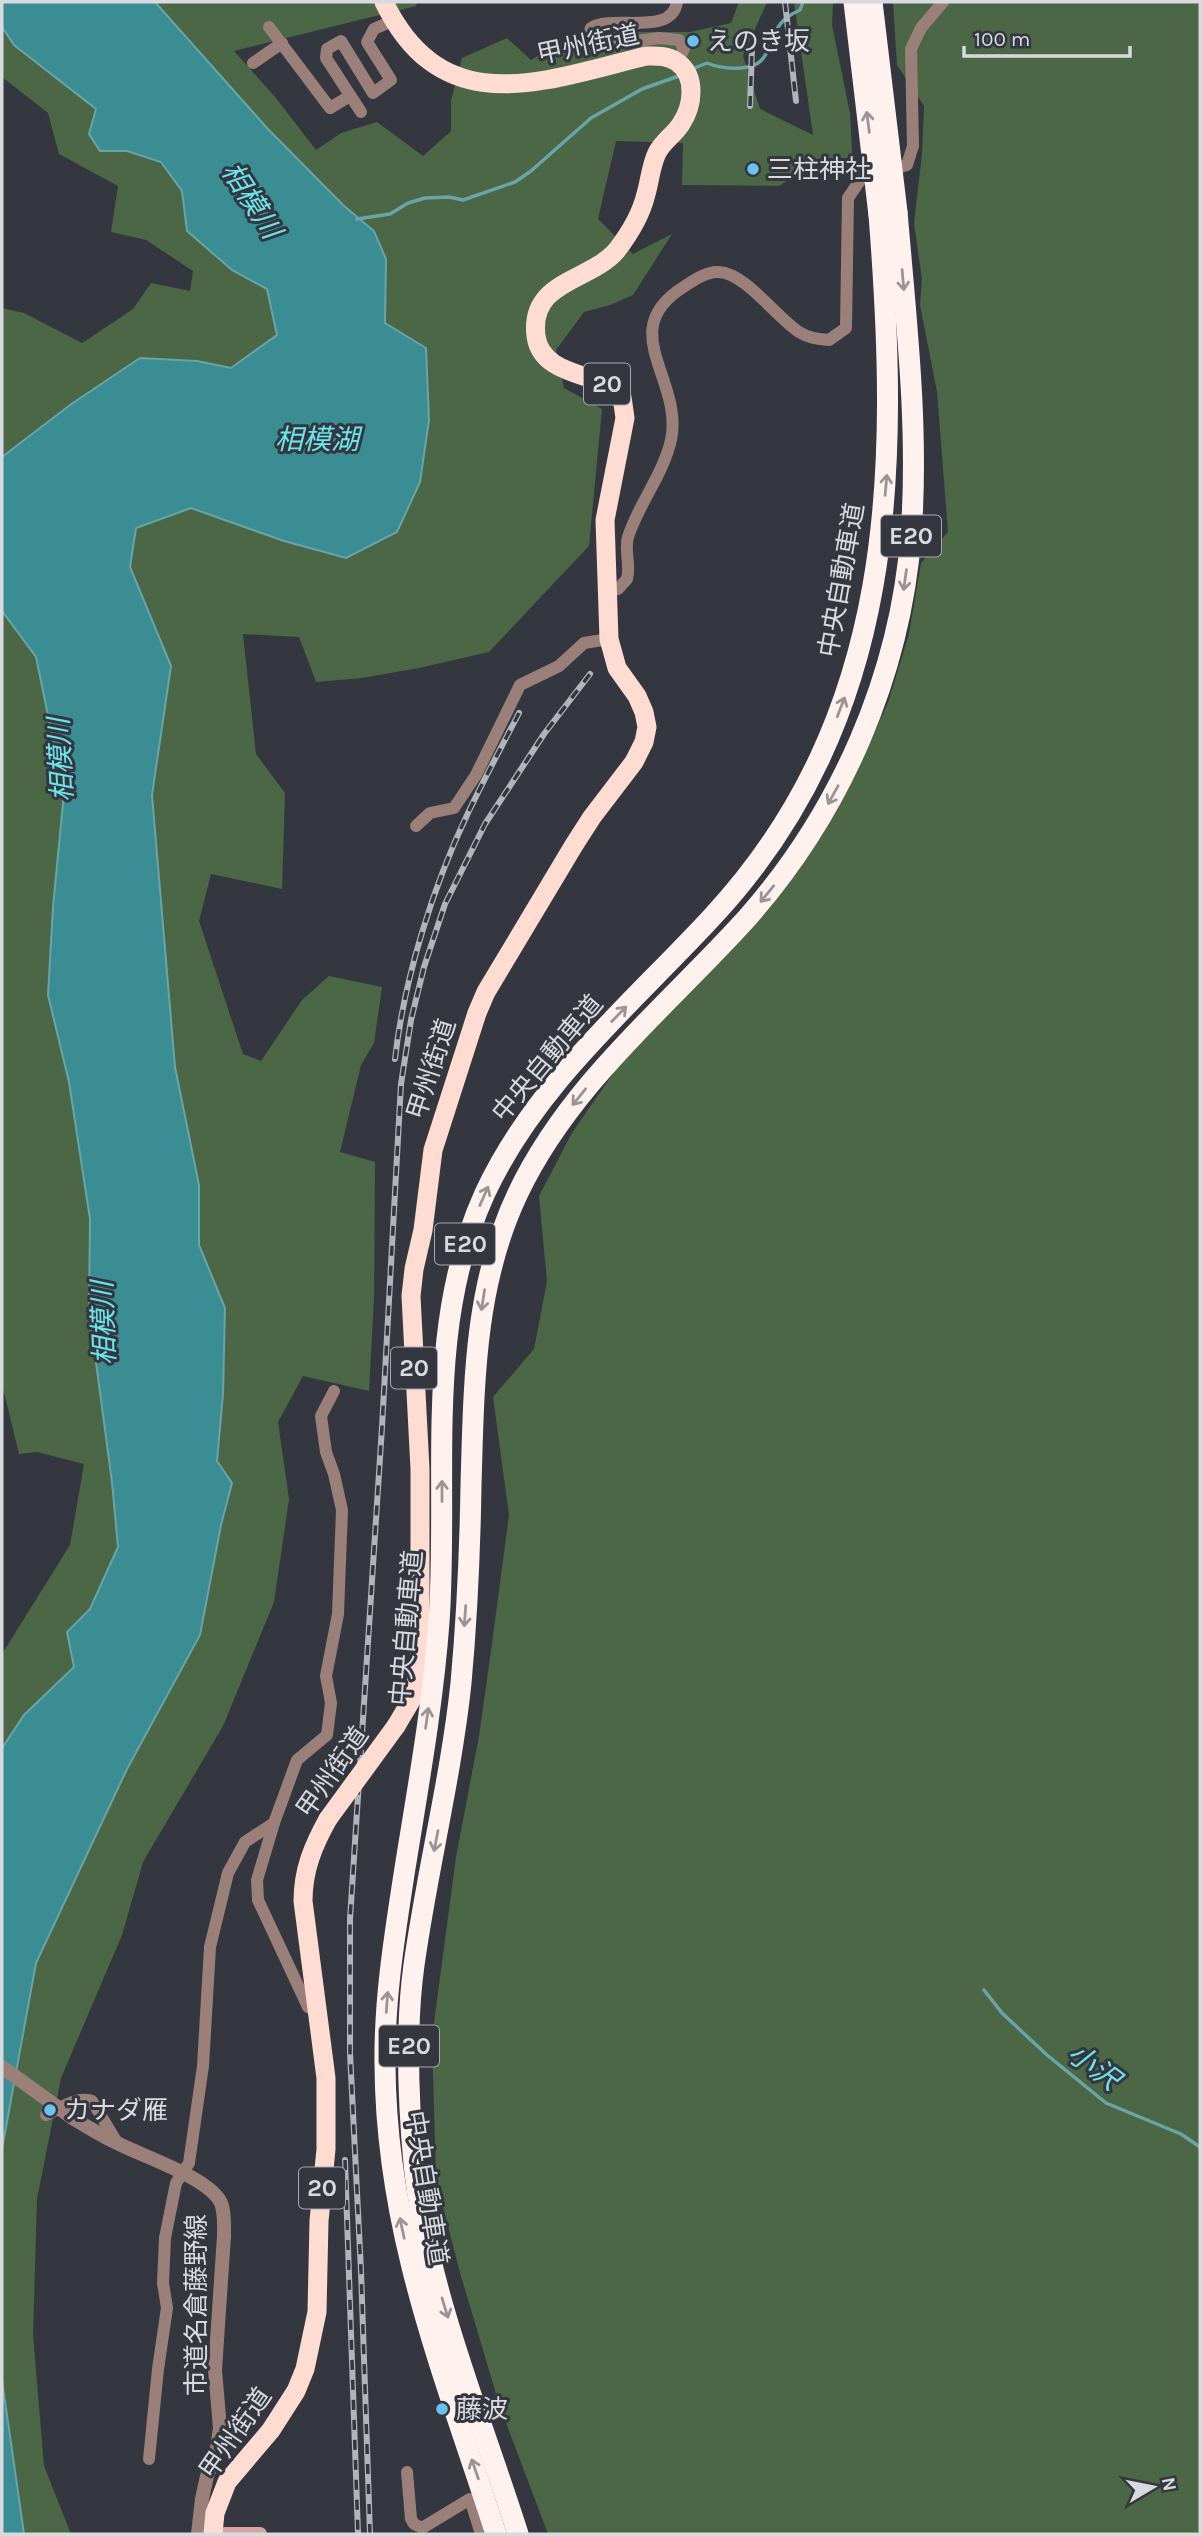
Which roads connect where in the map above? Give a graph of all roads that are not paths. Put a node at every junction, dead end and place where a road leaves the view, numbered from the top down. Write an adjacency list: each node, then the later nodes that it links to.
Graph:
1 (384, 2): 6 (highway, 甲州街道)
2 (677, 2): 10 (street)
3 (854, 2): 13 (highway, 中央自動車道 / E20, one-way to 3, bridge)
4 (872, 2): 13 (highway, 中央自動車道 / E20, bridge)
5 (943, 2): 14 (street)
6 (394, 20): 10 (highway, 甲州街道); 11 (street)
7 (269, 27): 8 (street)
8 (282, 43): 9 (street); 11 (street)
9 (253, 63)
10 (683, 70): 14 (highway, 甲州街道 / 20)
11 (350, 96): 12 (street)
12 (360, 113)
13 (888, 213): 31 (highway, 中央自動車道 / E20, one-way to 13); 32 (highway, 中央自動車道 / E20, one-way to 32)
14 (608, 591): 15 (highway, 甲州街道 / 20)
15 (609, 639): 16 (street); 19 (highway, 甲州街道 / 20, bridge)
16 (415, 826)
17 (334, 1391): 18 (street)
18 (274, 1823): 19 (street); 23 (street)
19 (318, 2012): 27 (highway, 甲州街道 / 20)
20 (2, 2067): 22 (street, 市道名倉藤野線, bridge)
21 (46, 2115): 22 (street)
22 (118, 2144): 23 (street, 市道名倉藤野線)
23 (183, 2173): 24 (street); 26 (street, 市道名倉藤野線)
24 (149, 2459)
25 (407, 2472): 30 (street)
26 (198, 2534)
27 (213, 2534)
28 (225, 2534): 29 (main road)
29 (260, 2534)
30 (481, 2534)
31 (496, 2534)
32 (518, 2534)

